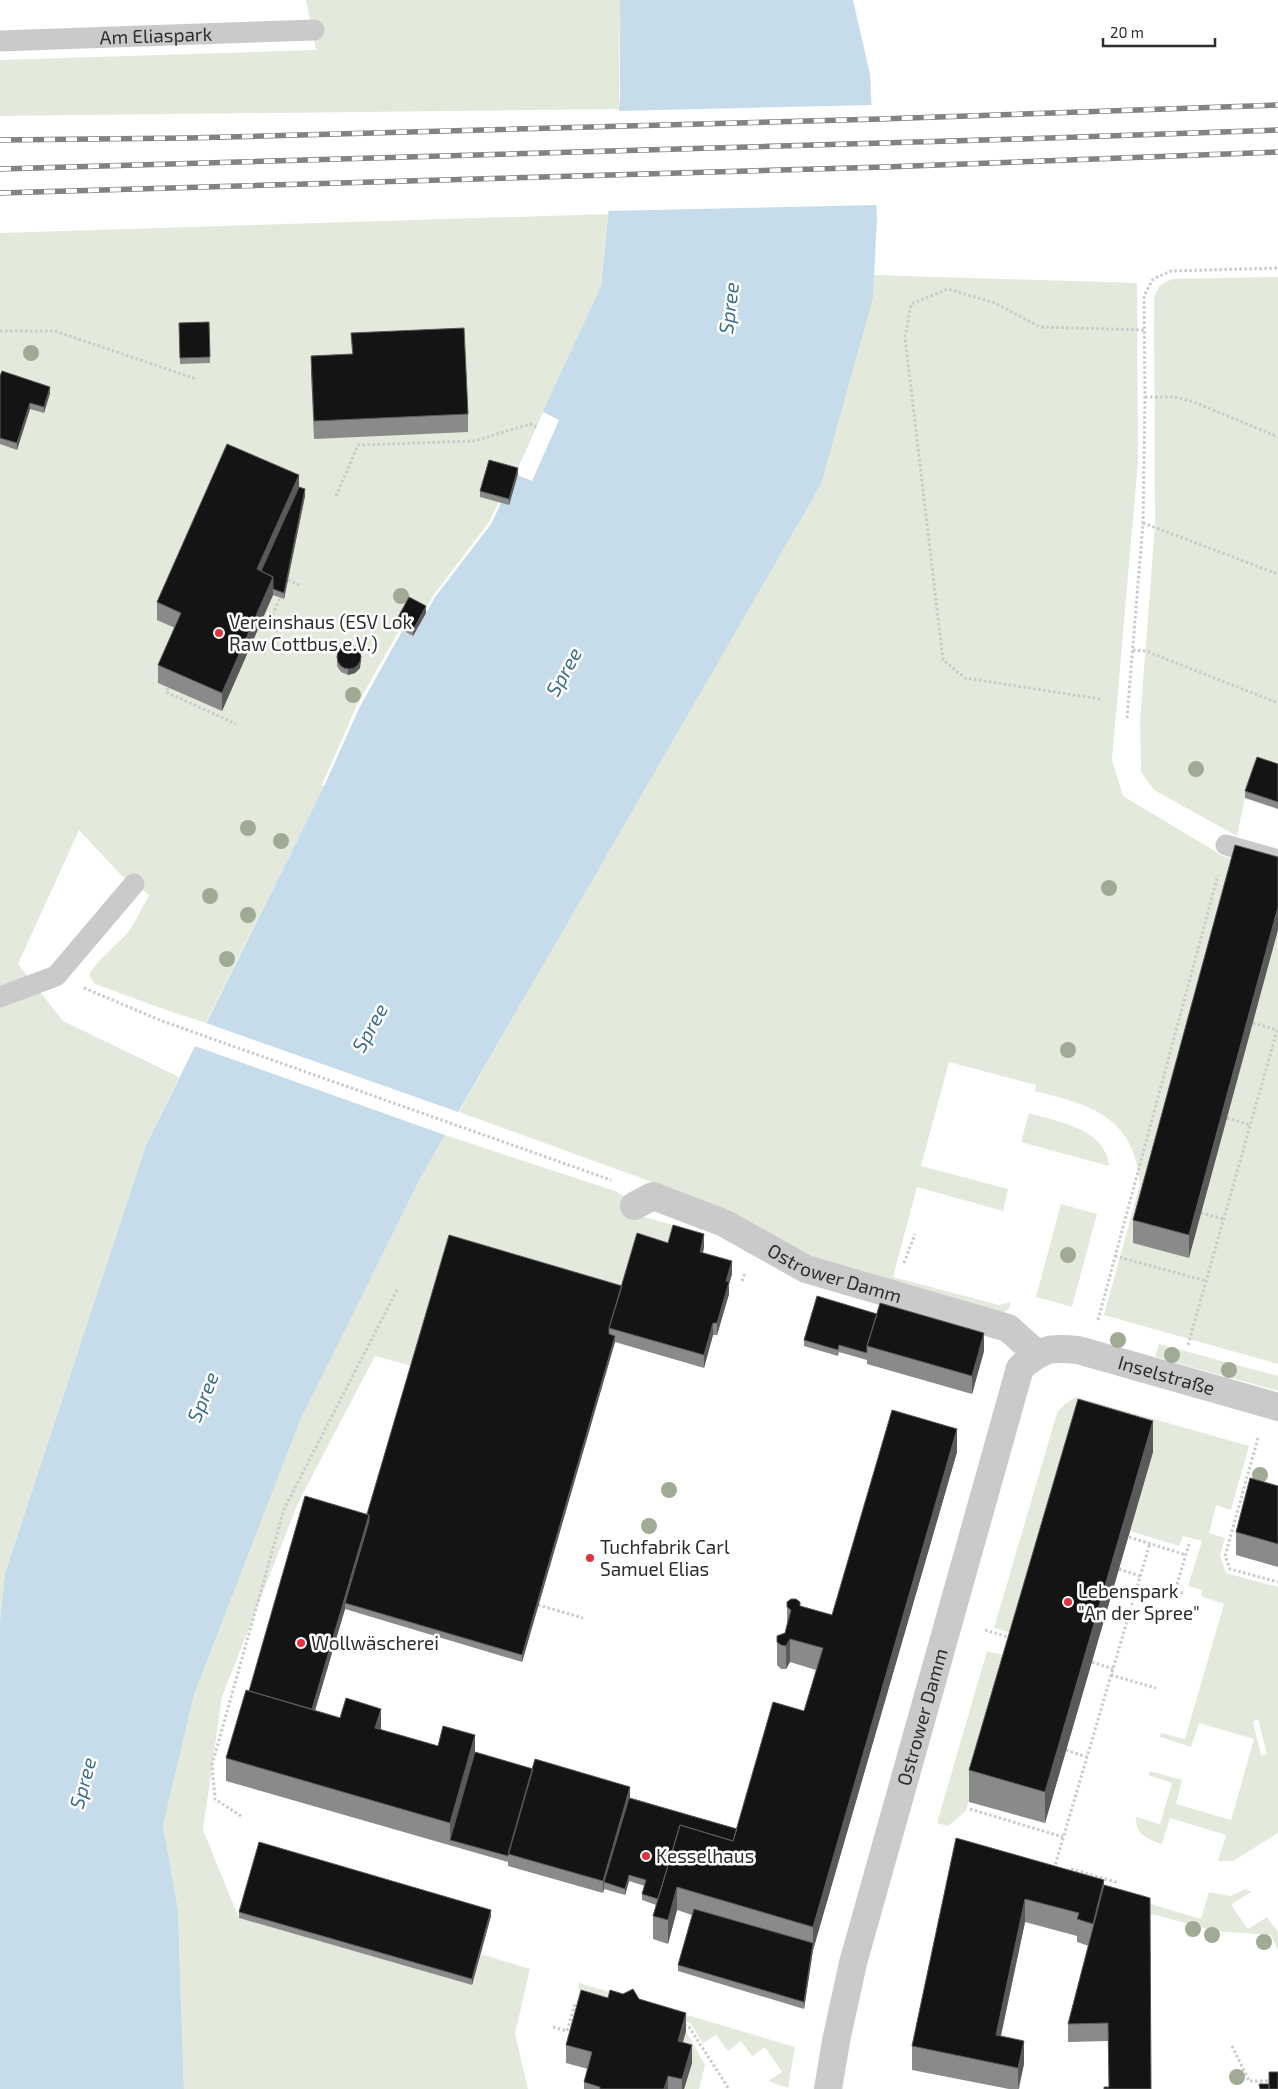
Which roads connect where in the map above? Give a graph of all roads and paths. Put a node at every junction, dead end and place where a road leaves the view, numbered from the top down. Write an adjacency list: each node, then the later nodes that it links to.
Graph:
1 (314, 30): 2 (lane, Am Eliaspark)
2 (0, 41)
3 (1278, 268): 4 (path)
4 (1145, 330): 7 (path); 21 (path)
5 (0, 331): 6 (path)
6 (196, 379)
7 (1145, 397): 9 (path); 11 (path)
8 (536, 427): 10 (path)
9 (1278, 437)
10 (336, 496)
11 (1143, 523): 12 (path); 18 (path)
12 (1278, 574)
13 (288, 580): 14 (path)
14 (299, 585)
15 (280, 598): 16 (path)
16 (278, 631)
17 (260, 650): 19 (path)
18 (1133, 650): 22 (path); 23 (path)
19 (268, 654)
20 (168, 688): 24 (path)
21 (1100, 699)
22 (1278, 703)
23 (1127, 718)
24 (236, 724)
25 (1226, 845): 26 (lane)
26 (1278, 860)
27 (1219, 871): 38 (path)
28 (134, 884): 29 (lane)
29 (56, 976): 30 (lane); 35 (path)
30 (0, 997)
31 (1253, 1023): 32 (path)
32 (1278, 1028): 34 (path)
33 (1227, 1118): 34 (path)
34 (1250, 1125): 37 (path)
35 (644, 1201): 43 (street, Ostrower Damm)
36 (1201, 1213): 37 (path)
37 (1224, 1220): 39 (path)
38 (1115, 1256): 39 (path); 41 (path)
39 (1206, 1281): 42 (path)
40 (397, 1290): 67 (path)
41 (1098, 1321)
42 (1188, 1345)
43 (1046, 1351): 44 (street, Inselstraße); 80 (street, Ostrower Damm)
44 (1278, 1407)
45 (1258, 1438): 46 (path)
46 (1246, 1482): 47 (path); 54 (path)
47 (1254, 1484)
48 (1129, 1537): 50 (path)
49 (1190, 1541): 51 (path)
50 (1150, 1543): 51 (path); 53 (path)
51 (1186, 1554): 55 (path)
52 (1119, 1569): 53 (path)
53 (1140, 1576): 61 (path)
54 (1278, 1582)
55 (1183, 1593)
56 (538, 1605): 57 (path)
57 (583, 1618)
58 (985, 1630): 59 (path)
59 (1016, 1640)
60 (1092, 1662): 61 (path)
61 (1113, 1669): 62 (path)
62 (1111, 1675): 63 (path); 65 (path)
63 (1156, 1688)
64 (1066, 1750): 65 (path)
65 (1087, 1757): 68 (path)
66 (970, 1809): 68 (path)
67 (241, 1816)
68 (1063, 1838): 70 (path)
69 (1072, 1869): 71 (path)
70 (1053, 1870)
71 (1119, 1883)
72 (588, 2000): 73 (path)
73 (575, 2004): 74 (path); 76 (path)
74 (582, 2006)
75 (680, 2024): 79 (path)
76 (552, 2027)
77 (1232, 2046): 78 (path)
78 (1278, 2081)
79 (728, 2089)
80 (828, 2089)

